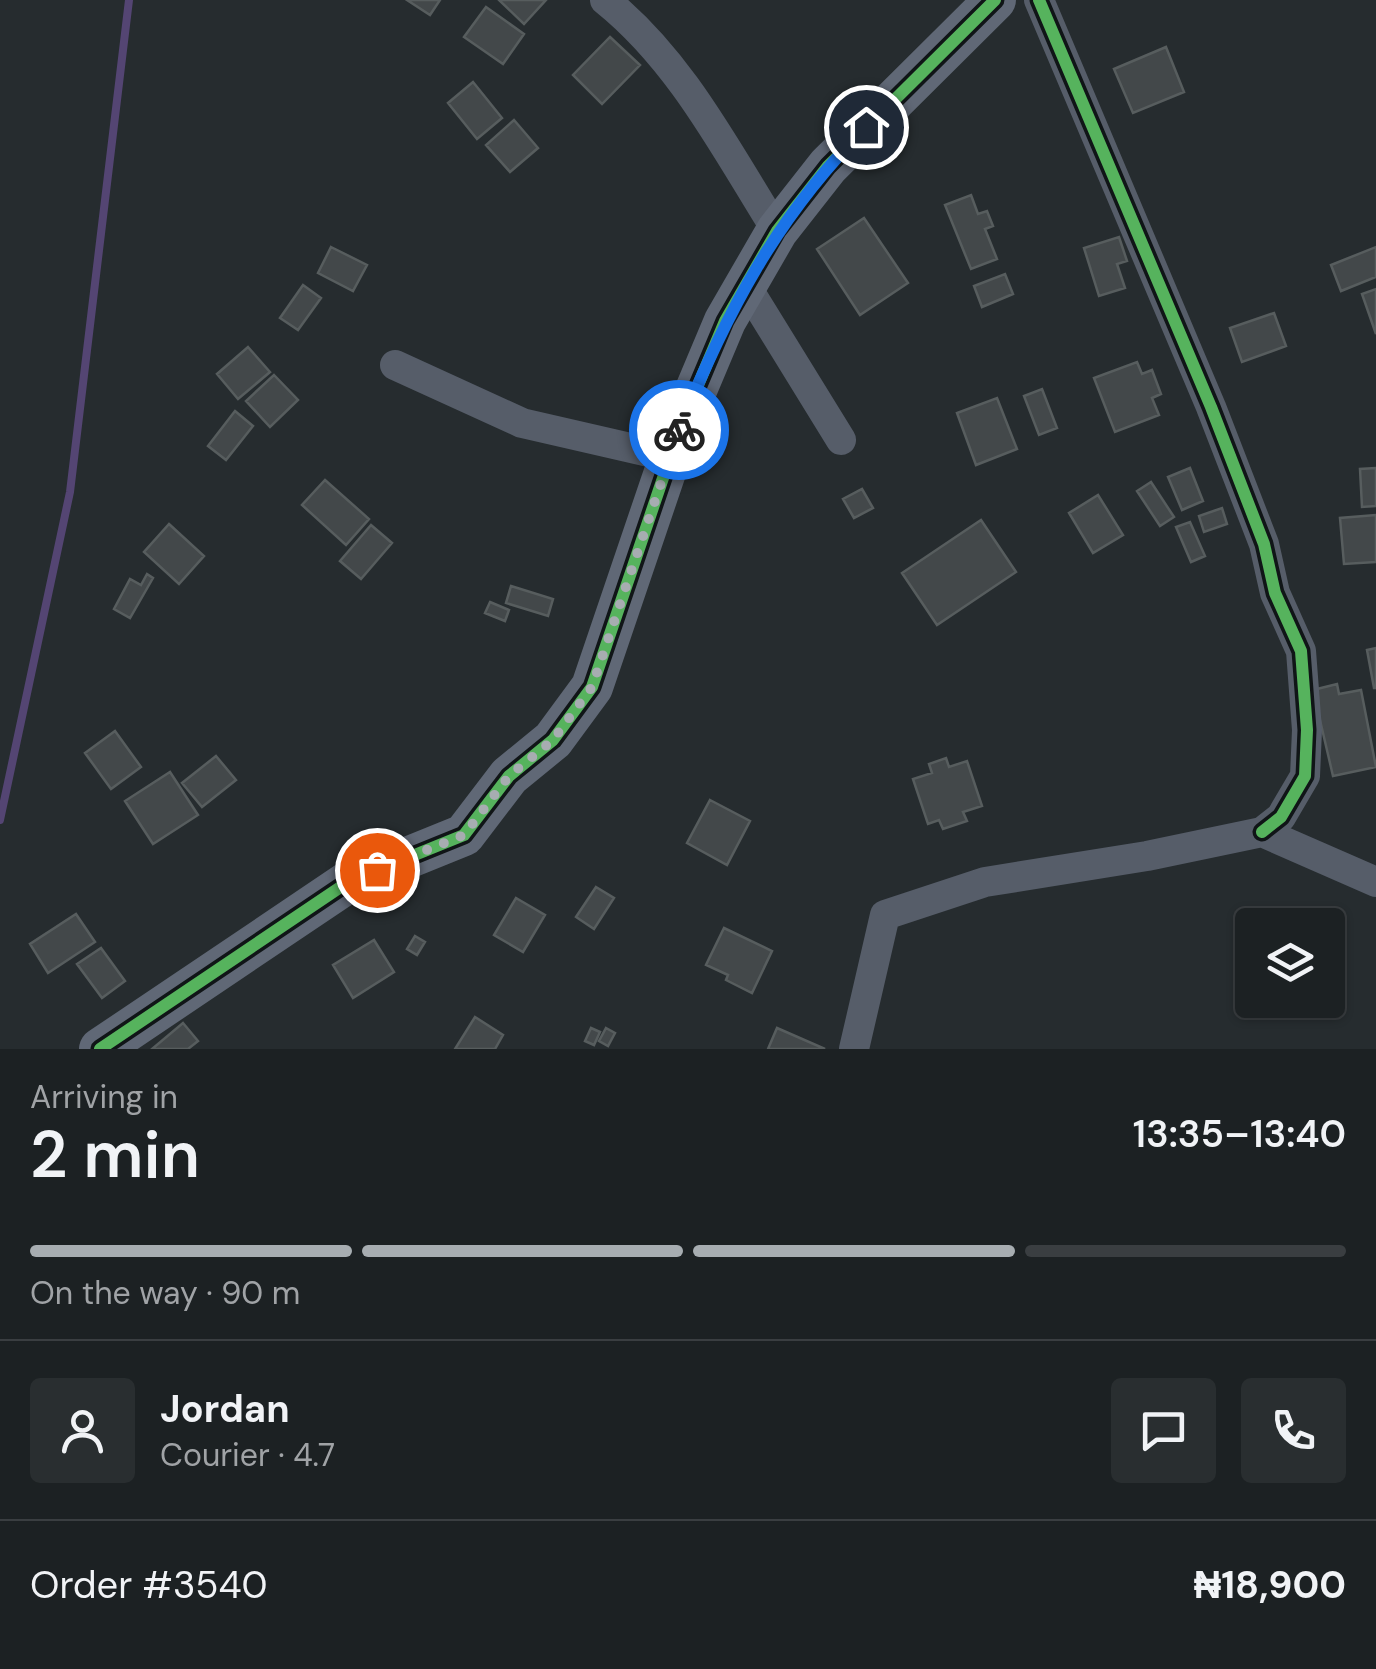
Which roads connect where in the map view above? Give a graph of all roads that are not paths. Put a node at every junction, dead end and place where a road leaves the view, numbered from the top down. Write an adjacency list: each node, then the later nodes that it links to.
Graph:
1 (606, 0): 4 (street)
2 (1039, 0): 9 (street)
3 (990, 2): 4 (street)
4 (777, 231): 5 (street)
5 (746, 286): 7 (street); 8 (street)
6 (395, 366): 8 (street)
7 (841, 440)
8 (670, 456): 11 (street)
9 (1262, 832): 10 (street); 12 (street)
10 (1376, 882)
11 (102, 1048)
12 (854, 1049)

